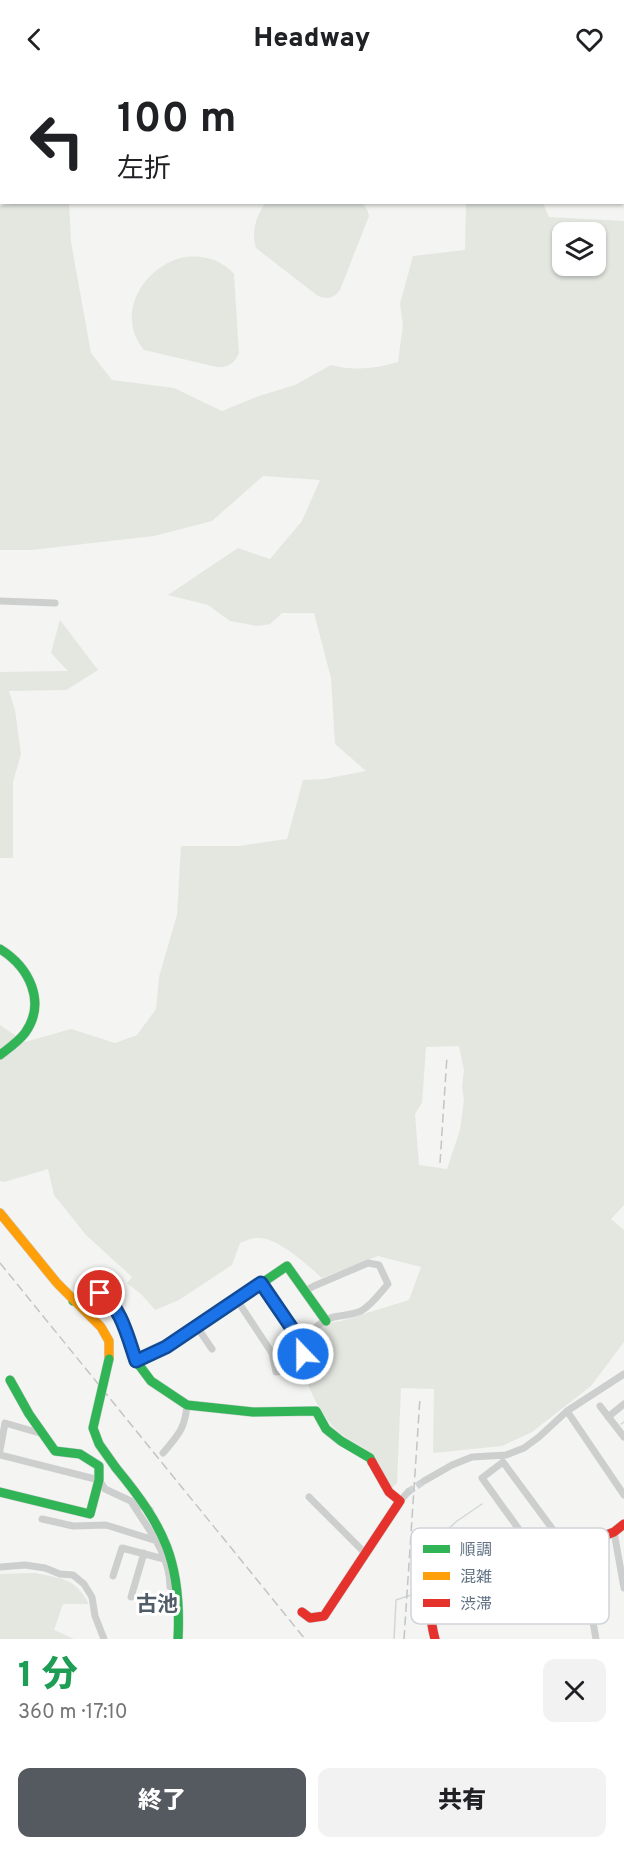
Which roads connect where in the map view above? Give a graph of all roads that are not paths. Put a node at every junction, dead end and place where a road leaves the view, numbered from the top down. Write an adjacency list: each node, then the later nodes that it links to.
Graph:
1 (0, 601): 2 (street)
2 (55, 603)
3 (0, 949): 4 (street)
4 (0, 1055)
5 (0, 1213): 9 (street)
6 (261, 1283): 7 (street); 8 (street); 12 (street)
7 (305, 1291): 10 (street); 10 (street)
8 (237, 1300): 11 (street); 12 (street)
9 (73, 1301): 14 (street); 35 (street, bridge)
10 (326, 1321): 12 (street)
11 (197, 1327): 13 (street); 14 (street)
12 (304, 1346)
13 (212, 1349)
14 (136, 1361): 18 (street)
15 (624, 1374): 20 (street)
16 (10, 1380): 22 (street)
17 (624, 1404): 21 (street)
18 (187, 1405): 25 (street); 33 (street)
19 (600, 1406): 21 (street)
20 (567, 1411): 28 (street); 31 (street)
21 (608, 1417): 23 (street)
22 (44, 1434): 24 (street); 27 (street)
23 (624, 1437)
24 (0, 1450)
25 (163, 1452)
26 (0, 1455): 27 (street)
27 (99, 1480): 29 (street); 34 (street)
28 (424, 1481)
29 (0, 1492)
30 (408, 1492): 33 (street)
31 (624, 1495)
32 (309, 1497): 44 (street)
33 (400, 1502): 44 (street)
34 (132, 1503): 35 (street); 42 (street)
35 (150, 1510): 49 (street)
36 (42, 1519): 42 (street)
37 (624, 1524): 40 (street)
38 (518, 1528): 39 (street)
39 (552, 1528)
40 (614, 1532): 41 (street); 48 (street)
41 (609, 1534)
42 (157, 1541): 45 (street)
43 (144, 1554): 45 (street); 47 (street); 50 (street)
44 (365, 1554): 51 (street)
45 (165, 1559): 49 (street)
46 (0, 1567): 54 (street)
47 (113, 1576)
48 (624, 1588)
49 (177, 1593): 55 (street)
50 (131, 1597)
51 (302, 1612)
52 (432, 1624): 56 (street)
53 (593, 1624): 57 (street)
54 (104, 1639)
55 (178, 1639)
56 (435, 1639)
57 (596, 1639)

